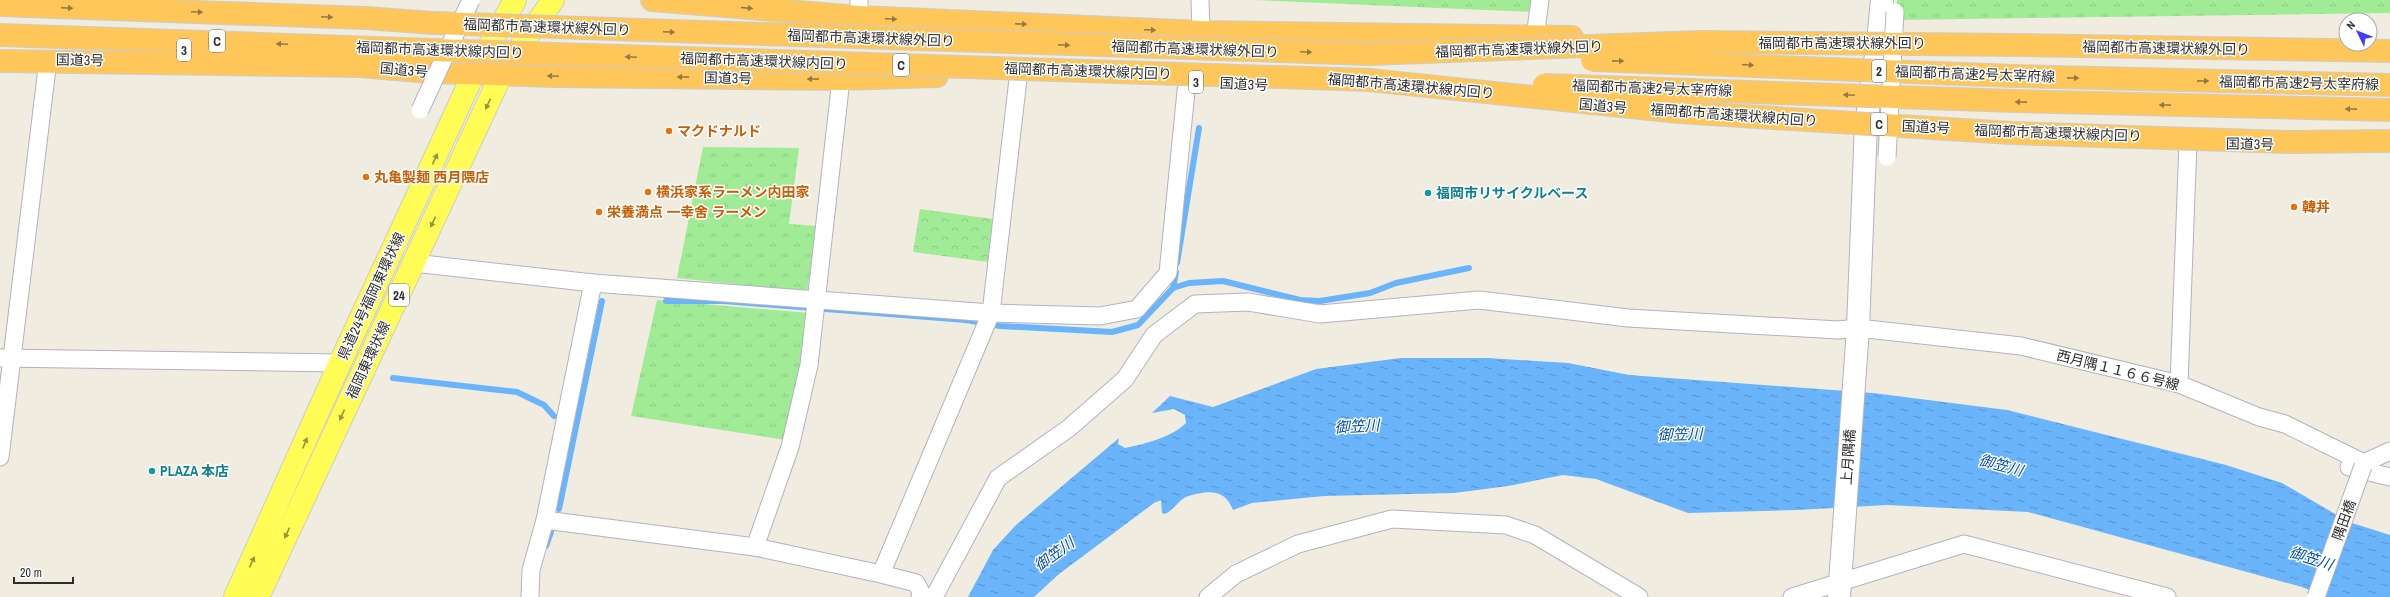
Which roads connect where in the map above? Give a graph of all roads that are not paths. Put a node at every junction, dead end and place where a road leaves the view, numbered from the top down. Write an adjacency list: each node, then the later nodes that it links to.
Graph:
1 (471, 0): 28 (street, bridge)
2 (514, 0): 21 (main road, 県道24号福岡東環状線 / 24)
3 (553, 0): 22 (main road, 福岡東環状線 / 24)
4 (652, 0): 9 (highway, one-way to 9)
5 (1200, 0): 10 (street)
6 (1540, 0): 11 (street)
7 (0, 5): 18 (highway, 福岡都市高速環状線外回り / C, one-way to 18, bridge)
8 (1889, 6): 12 (street, 上月隅橋); 34 (street, bridge)
9 (859, 9): 10 (highway, one-way to 10)
10 (1201, 32): 11 (highway)
11 (1535, 37): 12 (highway)
12 (1878, 41): 15 (highway); 30 (street, 上月隅橋)
13 (2390, 42): 14 (highway)
14 (2378, 43)
15 (2338, 45)
16 (2, 47): 19 (highway, 国道3号 / 3); 20 (highway, 3); 25 (highway, 福岡都市高速環状線内回り / C, one-way to 16, bridge)
17 (2390, 51): 18 (highway, 福岡都市高速環状線外回り / C, bridge)
18 (1369, 54): 27 (highway, 福岡都市高速2号太宰府線 / 2, one-way to 27, bridge)
19 (48, 60): 20 (highway, 国道3号 / 3); 40 (street)
20 (360, 66): 21 (highway, 国道3号 / 3)
21 (474, 72): 22 (highway, 国道3号 / 3); 41 (main road, 県道24号福岡東環状線 / 24, one-way to 21)
22 (502, 73): 23 (highway, 国道3号 / 3, one-way to 22); 35 (main road, 福岡東環状線 / 24, one-way to 35)
23 (841, 79): 24 (highway, 国道3号 / 3); 37 (street)
24 (1018, 79): 26 (highway, 国道3号 / 3); 38 (street)
25 (1369, 80): 29 (highway, 福岡都市高速2号太宰府線 / 2, one-way to 25, bridge); 31 (highway, 福岡都市高速環状線内回り / C, bridge)
26 (1187, 81): 30 (highway, 国道3号 / 3); 38 (street)
27 (2390, 85)
28 (420, 110)
29 (2390, 110)
30 (1866, 124): 32 (highway, 国道3号 / 3); 39 (street, 上月隅橋)
31 (2390, 141)
32 (2188, 142): 33 (highway, 国道3号 / 3); 42 (street)
33 (2390, 147)
34 (1887, 157)
35 (414, 263): 36 (street); 53 (main road, 福岡東環状線 / 24, one-way to 53)
36 (593, 283): 37 (street); 48 (street)
37 (818, 300): 38 (street); 49 (street)
38 (991, 312): 50 (street)
39 (1858, 336): 42 (street, 西月隅１１６６号線); 51 (street, 上月隅橋); 56 (street, 西月隅１１６６号線)
40 (7, 358): 41 (street); 45 (street)
41 (340, 363): 52 (main road, 県道24号福岡東環状線 / 24, one-way to 41)
42 (2179, 384): 43 (street, 西月隅１１６６号線)
43 (2259, 417): 46 (street, 西月隅１１６６号線); 47 (street)
44 (2390, 452): 46 (street)
45 (0, 457)
46 (2364, 464): 61 (street, 隅田橋, bridge)
47 (2390, 477)
48 (545, 520): 49 (street); 54 (street)
49 (755, 547): 50 (street)
50 (881, 574): 55 (street)
51 (1840, 584): 59 (street); 60 (street)
52 (236, 597)
53 (258, 597)
54 (530, 597)
55 (920, 597)
56 (934, 597)
57 (1208, 597): 58 (street)
58 (1639, 597)
59 (1792, 597)
60 (2167, 597)
61 (2316, 597)

